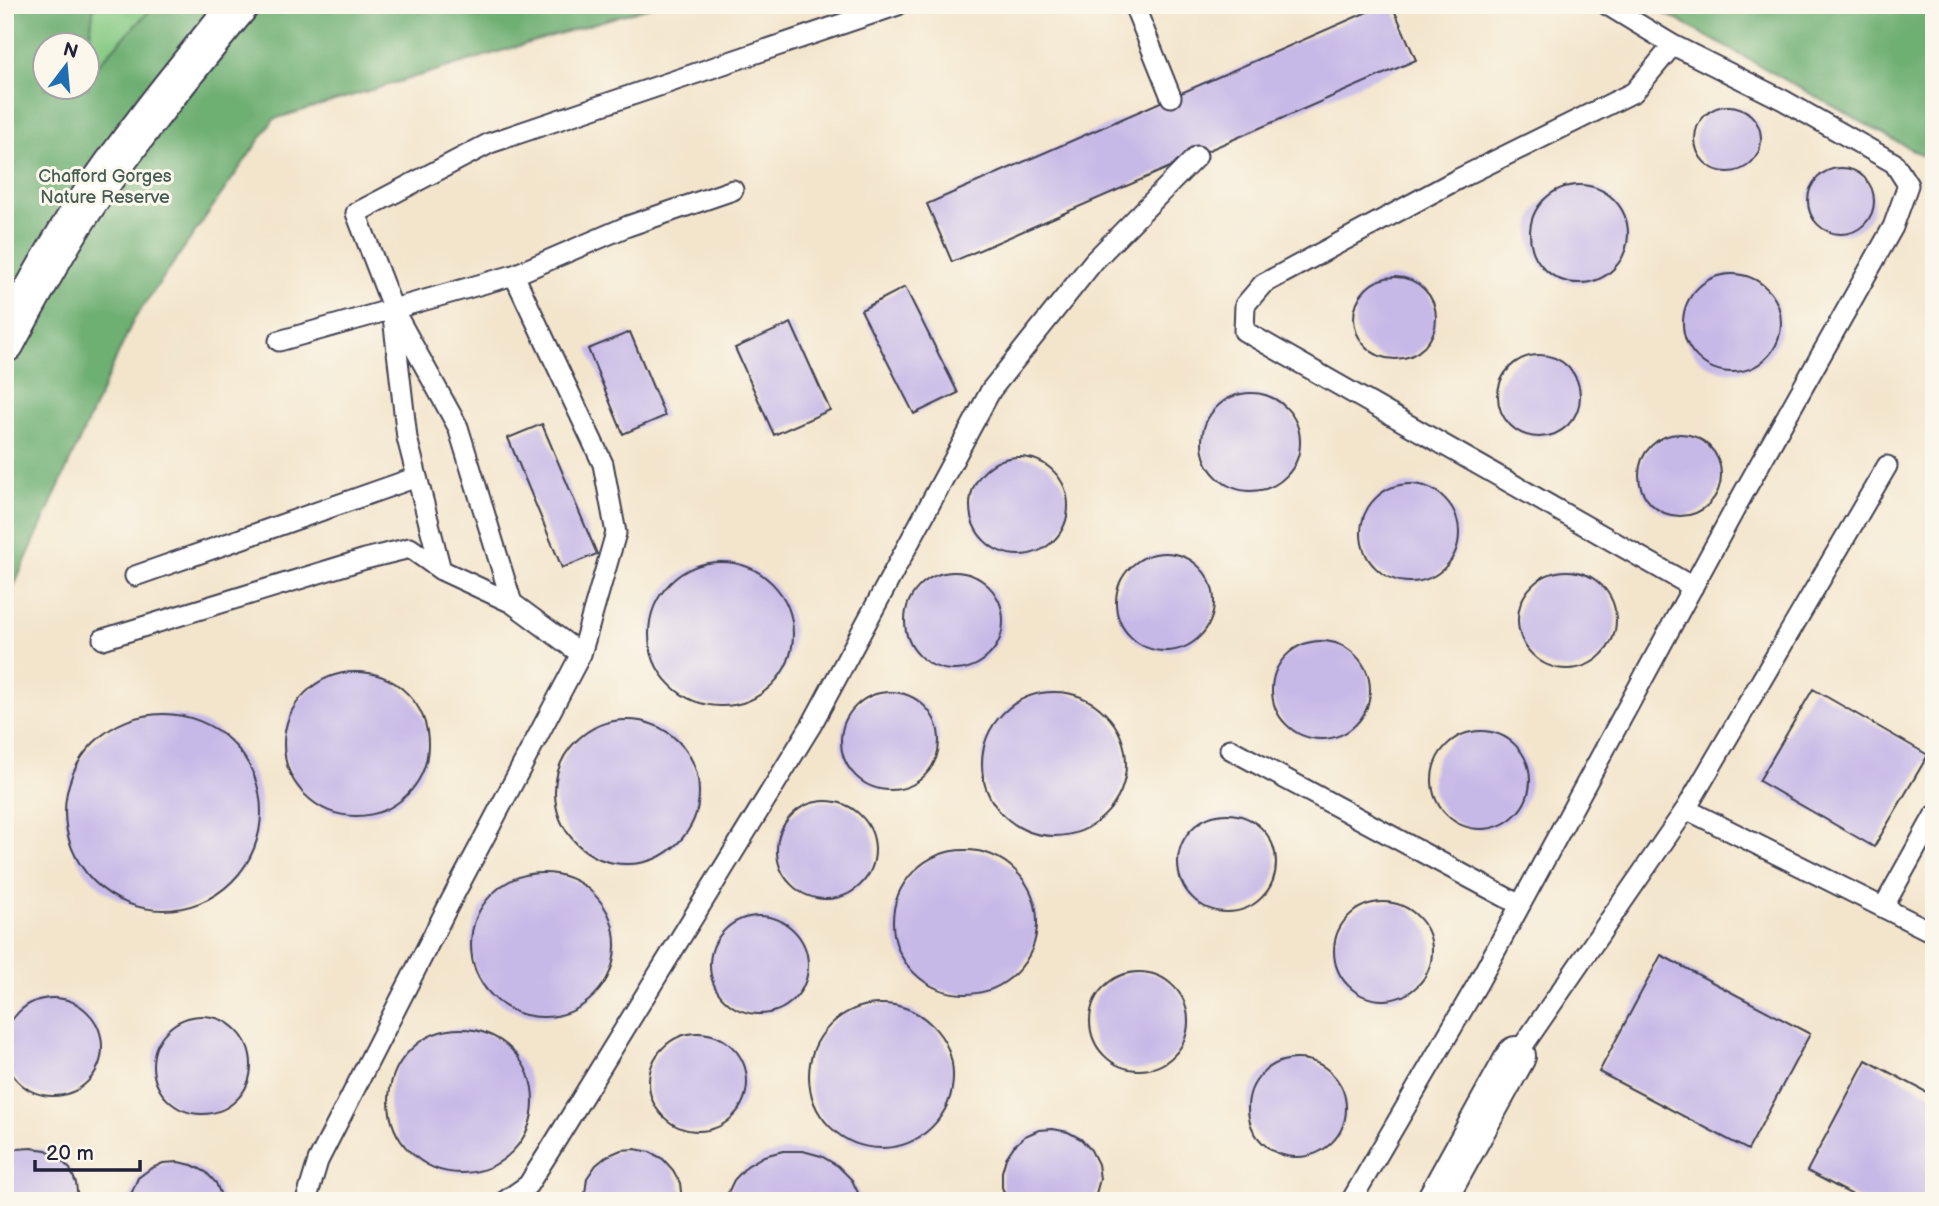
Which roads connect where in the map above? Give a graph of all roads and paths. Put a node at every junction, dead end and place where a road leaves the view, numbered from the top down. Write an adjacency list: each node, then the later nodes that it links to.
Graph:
1 (239, 5): 12 (main road)
2 (898, 5): 10 (lane)
3 (1134, 5): 6 (lane)
4 (1607, 5): 5 (lane)
5 (1673, 45): 17 (lane); 17 (lane)
6 (1171, 97)
7 (1197, 156): 29 (lane)
8 (733, 190): 9 (lane)
9 (514, 275): 10 (lane); 20 (lane)
10 (393, 309): 11 (lane); 14 (lane); 18 (lane)
11 (279, 341)
12 (5, 343)
13 (1887, 466): 22 (lane)
14 (417, 477): 15 (lane); 16 (lane)
15 (441, 570): 18 (lane); 19 (lane)
16 (135, 576)
17 (1693, 587): 24 (lane)
18 (512, 603): 20 (lane)
19 (103, 639)
20 (581, 654): 28 (lane)
21 (1230, 749): 24 (lane)
22 (1686, 809): 25 (lane); 27 (lane)
23 (1934, 816): 25 (lane)
24 (1520, 905): 30 (lane)
25 (1884, 906): 26 (lane)
26 (1934, 933)
27 (1516, 1056): 31 (main road)
28 (306, 1201)
29 (505, 1201)
30 (1352, 1201)
31 (1436, 1201)

